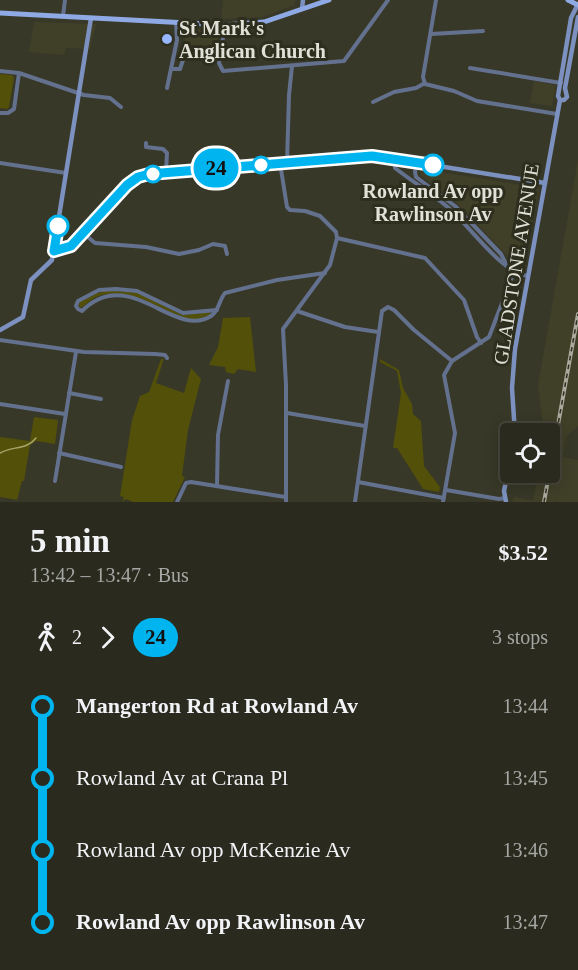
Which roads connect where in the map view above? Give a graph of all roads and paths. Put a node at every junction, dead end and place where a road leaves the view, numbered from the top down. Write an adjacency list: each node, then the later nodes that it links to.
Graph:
1 (65, 0): 10 (street)
2 (303, 0): 8 (street)
3 (329, 0): 8 (main road)
4 (388, 0): 18 (street)
5 (436, 0): 16 (street)
6 (568, 0): 7 (main road)
7 (578, 5): 24 (street, GLADSTONE AVENUE)
8 (302, 9): 14 (main road)
9 (0, 13): 10 (main road)
10 (63, 16): 12 (main road)
11 (578, 17): 24 (street, GLADSTONE AVENUE)
12 (91, 18): 13 (main road); 26 (street)
13 (176, 22): 14 (main road); 20 (street)
14 (225, 25): 17 (street)
15 (483, 31): 16 (street)
16 (431, 34): 23 (street)
17 (221, 54): 18 (street); 20 (street)
18 (292, 66): 36 (street)
19 (470, 68): 24 (street)
20 (171, 69): 25 (street)
21 (0, 71): 22 (street)
22 (20, 73): 26 (street); 29 (street)
23 (425, 83): 27 (street); 30 (street)
24 (563, 84): 30 (street, GLADSTONE AVENUE)
25 (167, 88)
26 (79, 93): 28 (street); 38 (street)
27 (373, 102)
28 (121, 107)
29 (0, 113)
30 (556, 114): 39 (street, GLADSTONE AVENUE)
31 (146, 143): 37 (street)
32 (395, 158): 33 (street); 36 (street); 44 (street)
33 (417, 162): 39 (street); 44 (street)
34 (0, 163): 38 (street)
35 (280, 163): 36 (street); 37 (street); 41 (street)
36 (287, 163)
37 (166, 172): 40 (street)
38 (66, 173): 42 (street)
39 (545, 183): 47 (street, GLADSTONE AVENUE)
40 (83, 233): 42 (street); 43 (street)
41 (337, 238): 46 (street); 53 (street)
42 (54, 251): 50 (street)
43 (226, 254)
44 (507, 265): 45 (street)
45 (514, 272): 47 (street); 53 (street)
46 (325, 273): 48 (street); 49 (street)
47 (528, 276): 63 (street, GLADSTONE AVENUE)
48 (217, 310): 48 (street)
49 (297, 310): 51 (street); 61 (street)
50 (0, 330)
51 (378, 332): 56 (street); 64 (street)
52 (0, 340): 54 (street)
53 (481, 343): 56 (street)
54 (76, 351): 55 (street); 58 (street)
55 (167, 358)
56 (452, 361): 71 (street)
57 (228, 381): 70 (street)
58 (69, 393): 59 (street); 62 (street)
59 (101, 399)
60 (0, 404): 62 (street)
61 (287, 413): 64 (street); 72 (street)
62 (65, 414): 65 (street)
63 (514, 423)
64 (365, 426): 68 (street)
65 (59, 453): 66 (street); 67 (street)
66 (121, 467)
67 (55, 481)
68 (358, 482): 73 (street); 77 (street)
69 (507, 483): 74 (street)
70 (217, 485): 72 (street); 75 (street)
71 (446, 490): 73 (street); 74 (street)
72 (285, 496): 76 (street)
73 (444, 500)
74 (505, 500)
75 (177, 502)
76 (286, 502)
77 (355, 502)

